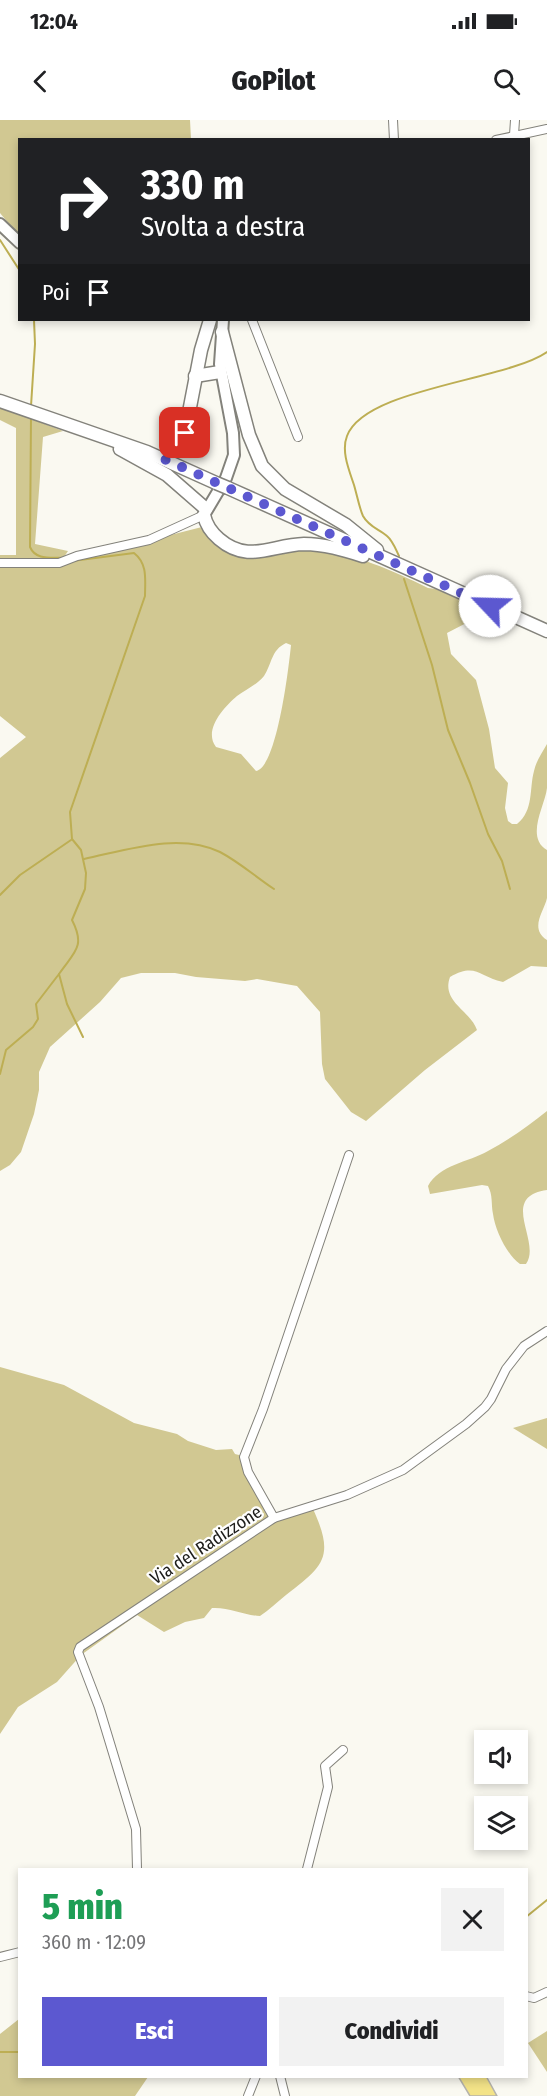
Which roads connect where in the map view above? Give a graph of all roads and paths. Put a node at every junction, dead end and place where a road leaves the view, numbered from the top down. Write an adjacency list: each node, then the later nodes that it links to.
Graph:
1 (393, 120): 5 (street)
2 (515, 120): 4 (street)
3 (547, 129): 4 (street)
4 (514, 135): 6 (street)
5 (394, 138)
6 (503, 138)
7 (0, 224): 8 (street)
8 (18, 241)
9 (210, 321): 13 (main road)
10 (252, 321): 16 (street)
11 (222, 326): 12 (street); 21 (main road)
12 (220, 372): 13 (main road); 18 (street)
13 (195, 376): 17 (main road)
14 (0, 401): 15 (main road)
15 (44, 416): 17 (main road); 19 (main road)
16 (298, 437)
17 (164, 459): 18 (main road)
18 (222, 485): 19 (street); 21 (main road)
19 (205, 512): 20 (street); 22 (main road)
20 (0, 563)
21 (395, 563): 22 (main road)
22 (434, 581): 23 (main road)
23 (547, 631)
24 (349, 1155): 26 (street)
25 (547, 1331): 26 (street, Via del Radizzone)
26 (274, 1518): 28 (street, Via del Radizzone)
27 (343, 1750): 29 (street)
28 (137, 1868)
29 (307, 1868)
30 (18, 1952): 31 (street)
31 (0, 1957)
32 (547, 1992): 33 (street)
33 (528, 1996)
34 (255, 2078): 36 (street)
35 (280, 2078): 37 (street)
36 (248, 2096)
37 (285, 2096)

